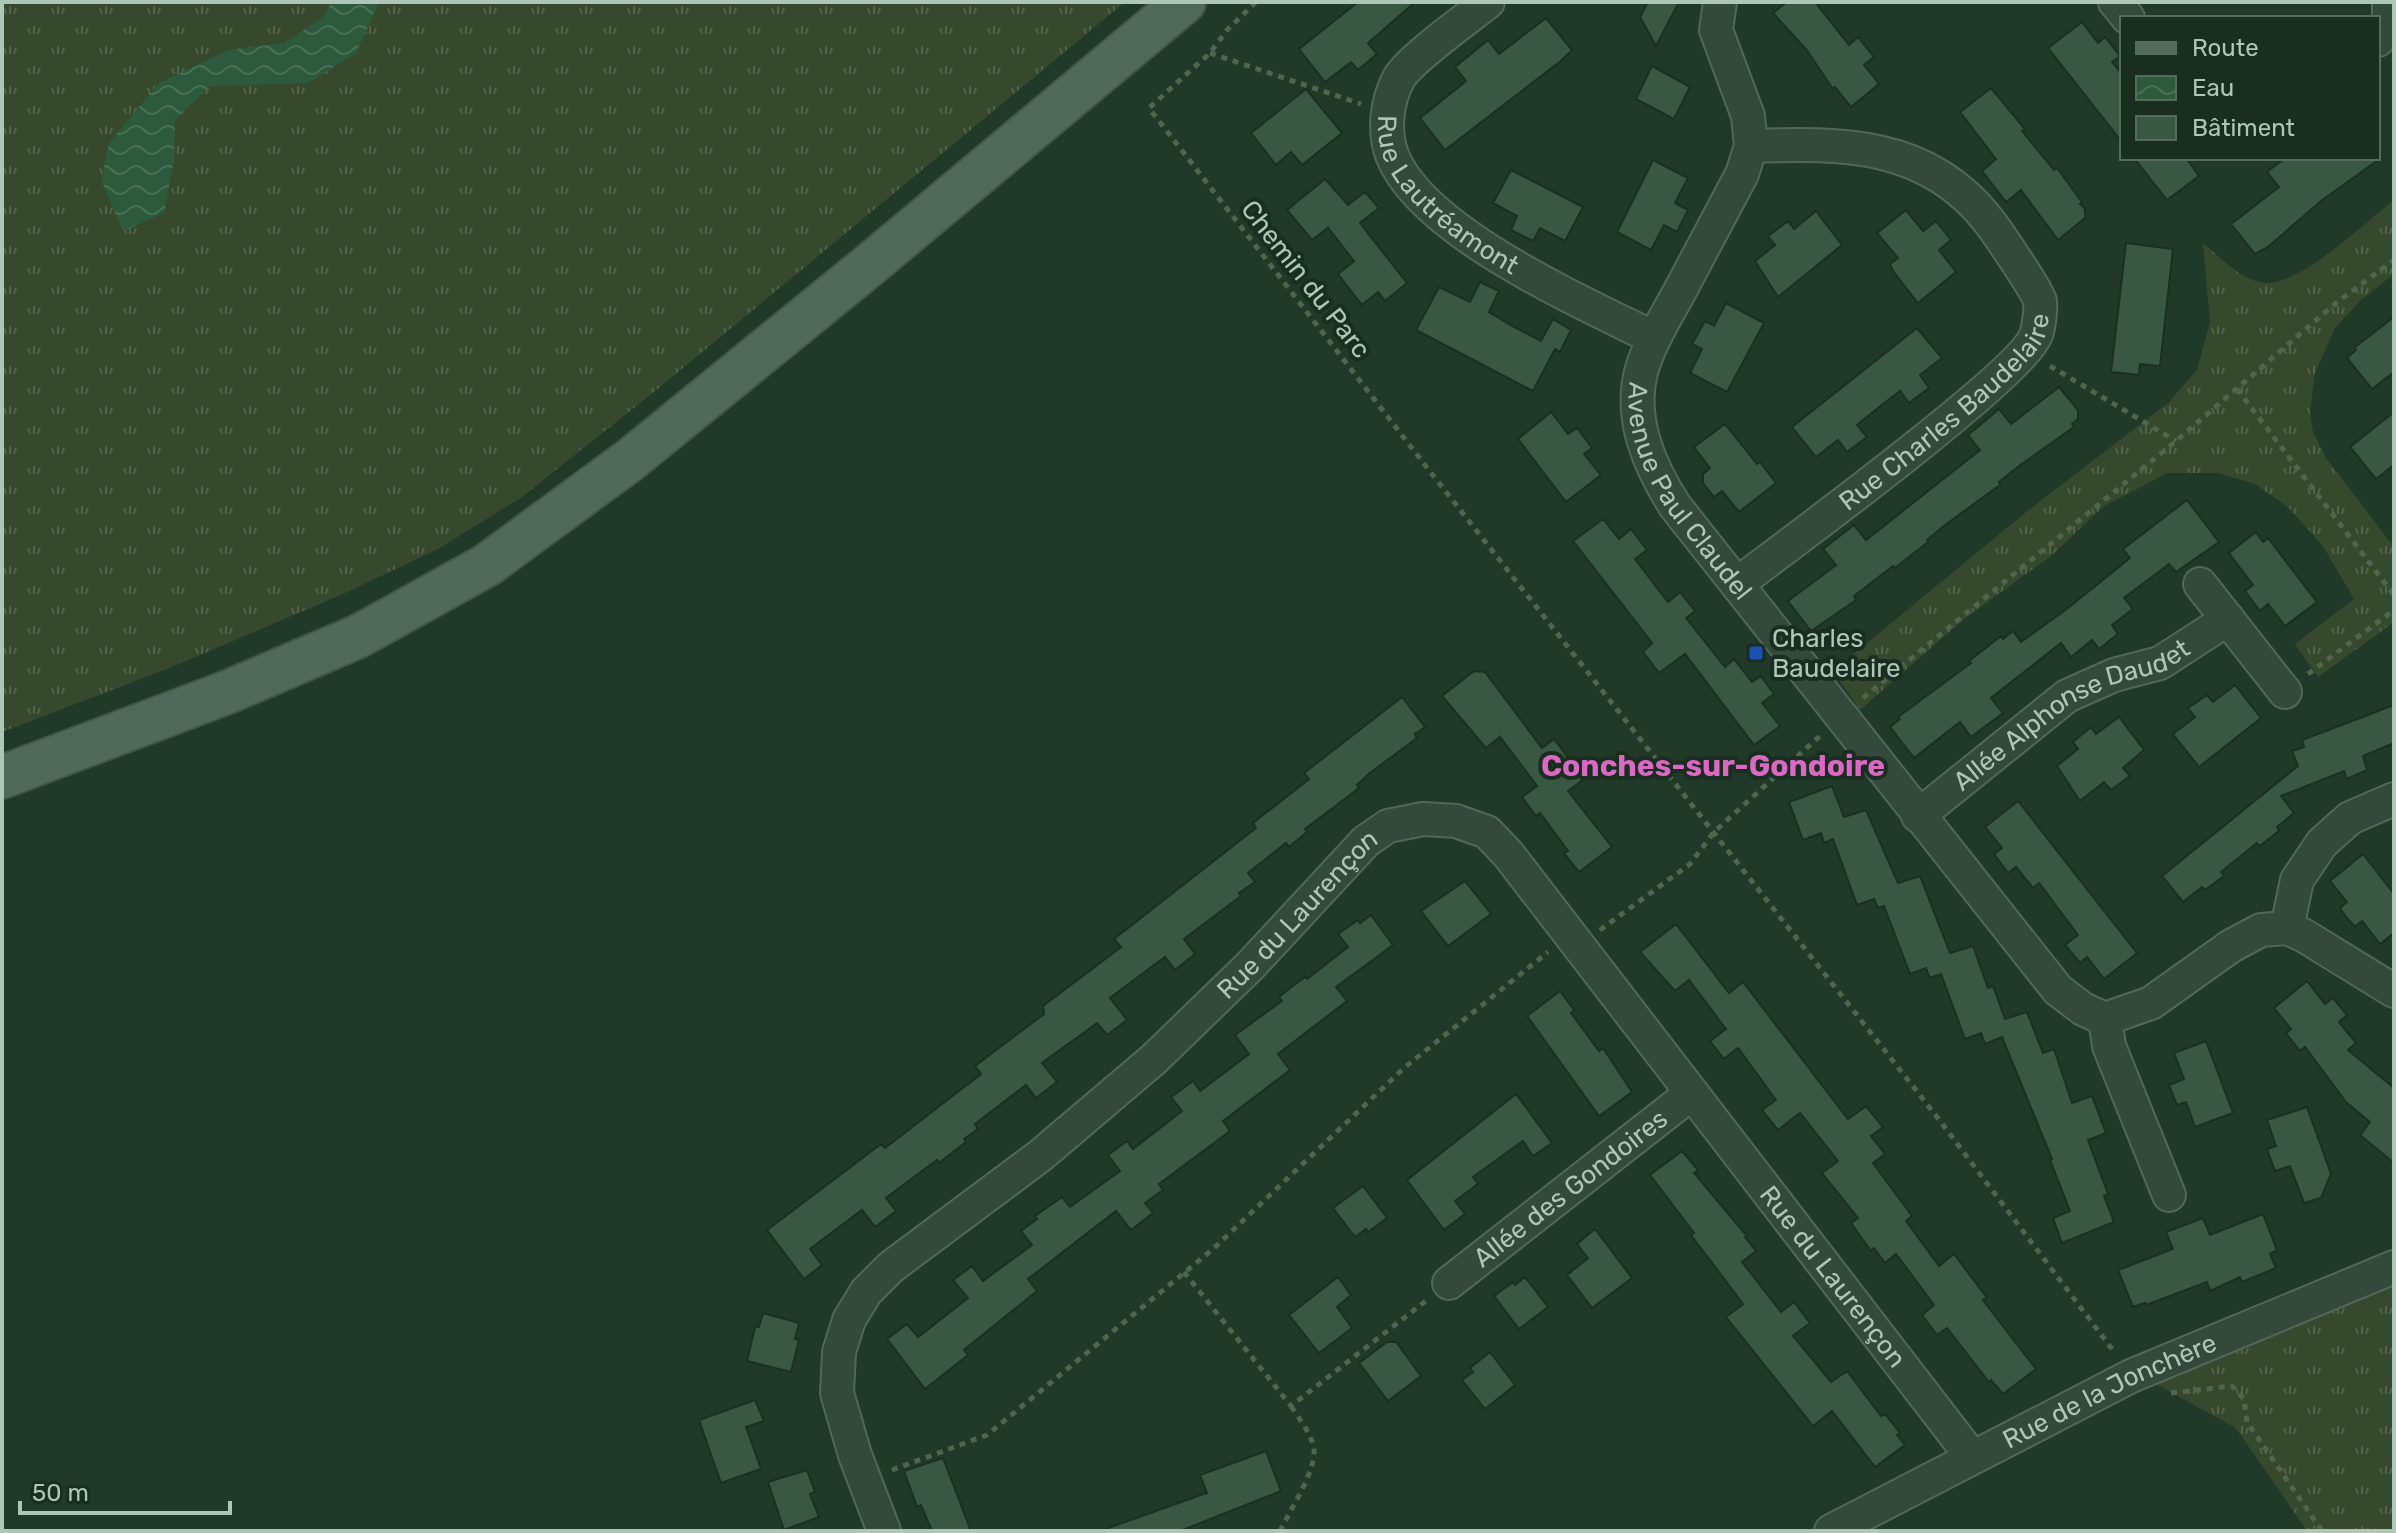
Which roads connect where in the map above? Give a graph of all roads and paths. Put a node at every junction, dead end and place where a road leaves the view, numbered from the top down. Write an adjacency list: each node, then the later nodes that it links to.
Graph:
1 (1184, 2): 22 (main road)
2 (1256, 2): 7 (path)
3 (1488, 2): 8 (street, Rue Lautréamont)
4 (1720, 2): 9 (street, Avenue Paul Claudel)
5 (2389, 2): 6 (street)
6 (2380, 36)
7 (1210, 53): 8 (path); 25 (path, Chemin du Parc)
8 (1389, 113): 11 (street, Rue Lautréamont)
9 (1751, 146): 11 (street, Avenue Paul Claudel); 12 (street, Rue Charles Baudelaire)
10 (2394, 260): 13 (path)
11 (1654, 338): 15 (street, Avenue Paul Claudel)
12 (2025, 351): 14 (path); 15 (street, Rue Charles Baudelaire)
13 (2237, 389): 14 (path); 17 (path)
14 (2176, 441): 21 (path)
15 (1737, 584): 21 (street, Avenue Paul Claudel)
16 (2200, 584): 19 (street)
17 (2394, 595)
18 (2394, 610): 20 (path)
19 (2228, 619): 20 (street); 24 (street, Allée Alphonse Daudet)
20 (2285, 692)
21 (1840, 717): 24 (street, Avenue Paul Claudel); 25 (path)
22 (2, 777)
23 (2394, 799): 26 (street)
24 (1918, 816): 29 (street, Avenue Paul Claudel)
25 (1714, 832): 27 (path); 35 (path, Chemin du Parc)
26 (2287, 928): 28 (street); 29 (street)
27 (1571, 934): 30 (street, Rue du Laurençon); 33 (path); 38 (street, Rue du Laurençon)
28 (2394, 991)
29 (2105, 1019): 31 (street)
30 (1692, 1093): 34 (street, Allée des Gondoires); 37 (street, Rue du Laurençon)
31 (2169, 1195)
32 (2394, 1267): 35 (street, Rue de la Jonchère)
33 (1184, 1272): 36 (path); 38 (path)
34 (1449, 1283): 36 (path)
35 (2131, 1376): 37 (street, Rue de la Jonchère); 42 (path)
36 (1291, 1406): 40 (path)
37 (1972, 1457): 41 (street, Rue de la Jonchère)
38 (865, 1480): 39 (street, Rue du Laurençon)
39 (884, 1531)
40 (1280, 1531)
41 (1831, 1531)
42 (2322, 1531)

